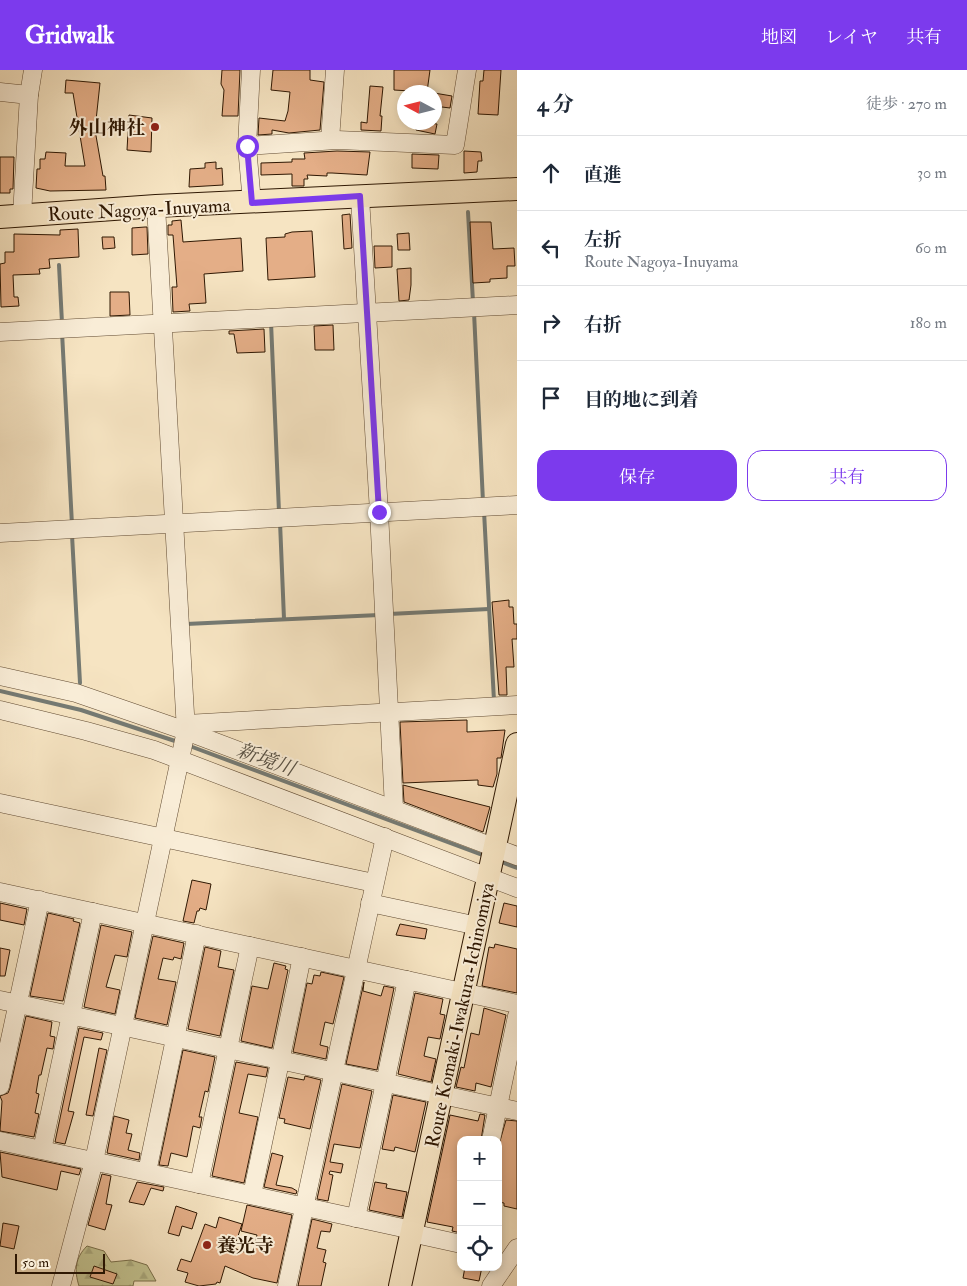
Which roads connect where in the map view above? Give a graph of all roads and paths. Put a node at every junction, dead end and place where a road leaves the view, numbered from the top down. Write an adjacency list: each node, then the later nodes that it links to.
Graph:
1 (33, 70): 6 (street)
2 (251, 70): 8 (street)
3 (335, 70): 7 (street)
4 (467, 70): 7 (street)
5 (0, 92): 6 (street)
6 (29, 95): 13 (street)
7 (330, 140): 8 (street)
8 (247, 146): 11 (street)
9 (517, 189): 10 (main road, Route Nagoya-Inuyama)
10 (360, 196): 11 (main road, Route Nagoya-Inuyama); 15 (street)
11 (252, 203): 12 (main road, Route Nagoya-Inuyama)
12 (156, 206): 13 (main road, Route Nagoya-Inuyama); 16 (street)
13 (11, 216)
14 (517, 305): 15 (street)
15 (368, 311): 16 (street); 19 (street)
16 (164, 324): 17 (street); 20 (street)
17 (0, 332)
18 (517, 505): 19 (street)
19 (379, 512): 20 (street); 25 (street)
20 (175, 523): 21 (street); 26 (street)
21 (0, 533)
22 (0, 676): 26 (street)
23 (517, 705): 25 (street)
24 (0, 710): 28 (street)
25 (389, 713): 26 (street); 30 (street)
26 (186, 730): 28 (street); 30 (street)
27 (517, 744): 33 (main road, Route Komaki-Iwakura-Ichinomiya)
28 (181, 759): 31 (street); 32 (street)
29 (0, 803): 32 (street)
30 (394, 808): 33 (street)
31 (385, 837): 35 (street); 36 (street)
32 (164, 838): 36 (street); 42 (street)
33 (494, 849): 34 (street); 35 (main road, Route Komaki-Iwakura-Ichinomiya)
34 (517, 856)
35 (489, 875): 37 (street); 43 (main road, Route Komaki-Iwakura-Ichinomiya)
36 (374, 883): 40 (street)
37 (517, 888)
38 (0, 892): 39 (street)
39 (40, 900): 41 (street); 51 (street)
40 (370, 903): 43 (street); 47 (street)
41 (93, 912): 42 (street); 53 (street)
42 (146, 923): 44 (street); 55 (street)
43 (478, 926): 49 (main road, Route Komaki-Iwakura-Ichinomiya)
44 (197, 934): 45 (street); 56 (street)
45 (250, 946): 46 (street); 57 (street)
46 (302, 957): 47 (street); 58 (street)
47 (355, 968): 48 (street); 59 (street)
48 (407, 980): 49 (street); 60 (street)
49 (464, 993): 52 (street); 62 (main road, Route Komaki-Iwakura-Ichinomiya)
50 (0, 1000): 51 (street)
51 (18, 1004): 53 (street); 61 (street)
52 (517, 1004)
53 (71, 1015): 55 (street); 67 (street)
54 (517, 1016): 63 (street)
55 (123, 1027): 56 (street); 68 (street)
56 (175, 1038): 57 (street); 69 (street)
57 (228, 1049): 58 (street); 70 (street)
58 (280, 1060): 59 (street); 71 (street)
59 (333, 1072): 60 (street); 72 (street)
60 (385, 1083): 62 (street); 73 (street)
61 (0, 1086)
62 (442, 1096): 63 (street); 74 (main road, Route Komaki-Iwakura-Ichinomiya)
63 (498, 1107): 64 (street); 65 (street)
64 (517, 1112)
65 (492, 1136)
66 (0, 1141): 67 (street)
67 (42, 1150): 68 (street)
68 (94, 1161): 69 (street); 77 (street)
69 (147, 1172): 70 (street)
70 (199, 1184): 71 (street)
71 (252, 1195): 72 (street)
72 (304, 1207): 73 (street); 78 (street)
73 (356, 1218): 74 (street)
74 (412, 1232): 75 (street); 79 (main road, Route Komaki-Iwakura-Ichinomiya)
75 (457, 1243)
76 (511, 1256): 80 (street)
77 (61, 1286)
78 (287, 1286)
79 (400, 1286)
80 (491, 1286)

